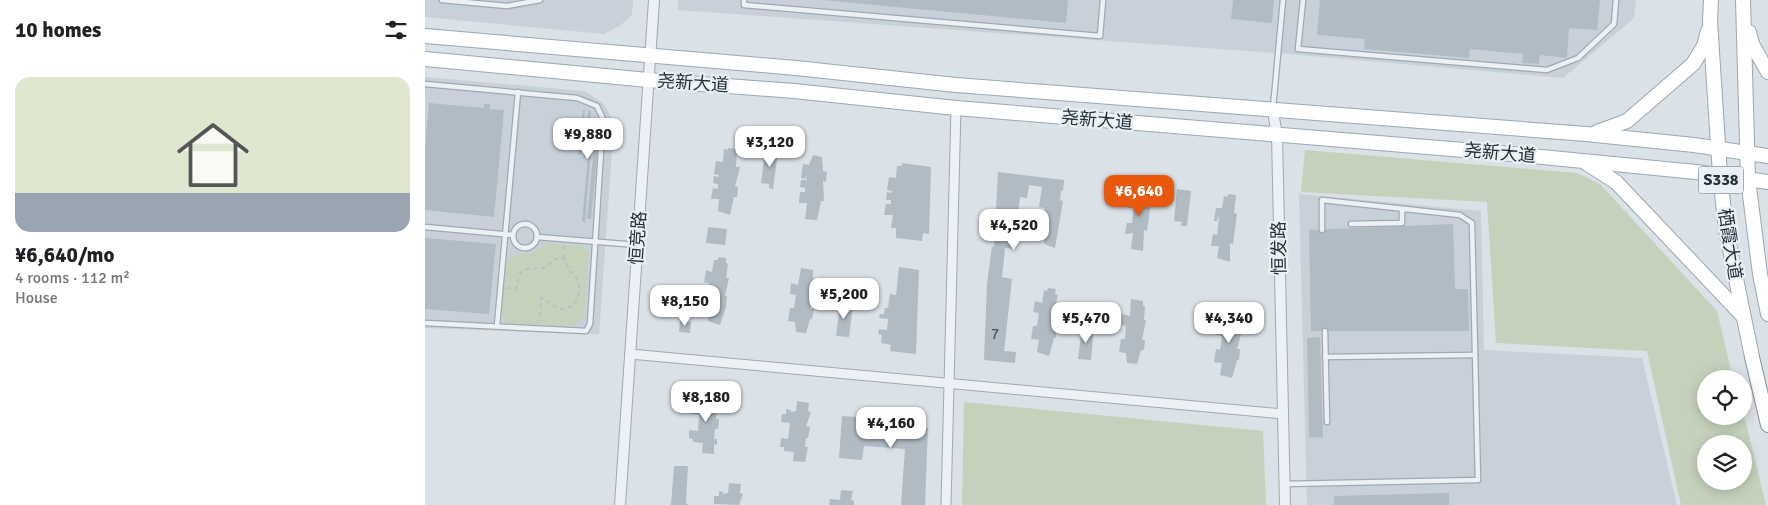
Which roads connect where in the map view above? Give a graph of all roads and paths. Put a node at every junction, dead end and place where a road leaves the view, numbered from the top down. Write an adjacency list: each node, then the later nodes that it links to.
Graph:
1 (441, 0): 2 (lane)
2 (540, 0)
3 (654, 0): 13 (street, 恒竞路)
4 (744, 0): 5 (lane)
5 (1103, 0)
6 (1283, 0): 20 (lane)
7 (1303, 0): 8 (lane)
8 (1616, 0)
9 (1711, 0): 11 (main road, 栖霞大道 / S338)
10 (1743, 3): 15 (main road); 24 (main road, 栖霞大道 / S338)
11 (1710, 21): 21 (main road); 23 (main road, 栖霞大道 / S338)
12 (425, 36): 13 (main road, 尧新大道)
13 (649, 57): 16 (street, 恒竞路); 20 (main road, 尧新大道)
14 (425, 59): 16 (main road, 尧新大道)
15 (1768, 72)
16 (648, 80): 19 (main road, 尧新大道); 39 (street, 恒竞路)
17 (425, 84): 18 (lane)
18 (518, 92): 34 (lane); 38 (lane)
19 (955, 108): 22 (main road, 尧新大道); 52 (street)
20 (1273, 112): 21 (main road, 尧新大道); 22 (street, 恒发路)
21 (1586, 134): 23 (main road, 尧新大道)
22 (1277, 135): 26 (main road, 尧新大道); 53 (street, 恒发路)
23 (1719, 148): 24 (main road, 尧新大道); 27 (main road, 栖霞大道 / S338)
24 (1747, 152): 25 (main road, 尧新大道); 28 (main road, 栖霞大道 / S338)
25 (1768, 156)
26 (1583, 162): 27 (main road, 尧新大道); 44 (main road)
27 (1720, 175): 28 (main road, 尧新大道); 44 (main road, 栖霞大道 / S338)
28 (1748, 179): 29 (main road, 尧新大道); 41 (main road, 栖霞大道 / S338)
29 (1768, 182)
30 (1405, 209): 31 (lane); 33 (lane); 50 (lane)
31 (1351, 224)
32 (425, 228): 34 (lane)
33 (1322, 230)
34 (505, 234): 35 (lane); 42 (lane)
35 (513, 235): 36 (lane); 36 (lane)
36 (537, 237): 37 (lane)
37 (565, 239): 38 (lane); 40 (path)
38 (595, 241): 39 (lane); 47 (lane)
39 (637, 245): 49 (street, 恒竞路)
40 (563, 258): 42 (path); 47 (path)
41 (1764, 269): 43 (main road, 栖霞大道 / S338)
42 (501, 288): 46 (lane)
43 (1768, 314)
44 (1742, 315): 55 (main road, 栖霞大道 / S338)
45 (425, 323): 46 (lane)
46 (497, 326): 47 (lane)
47 (539, 328)
48 (1325, 331): 51 (lane)
49 (630, 354): 52 (street); 57 (street, 恒竞路)
50 (1475, 355): 51 (lane); 56 (lane)
51 (1325, 357): 54 (lane)
52 (948, 383): 53 (street); 58 (street)
53 (1283, 414): 56 (street, 恒发路)
54 (1327, 422)
55 (1768, 425)
56 (1285, 484): 59 (street, 恒发路)
57 (620, 505)
58 (947, 505)
59 (1285, 505)

